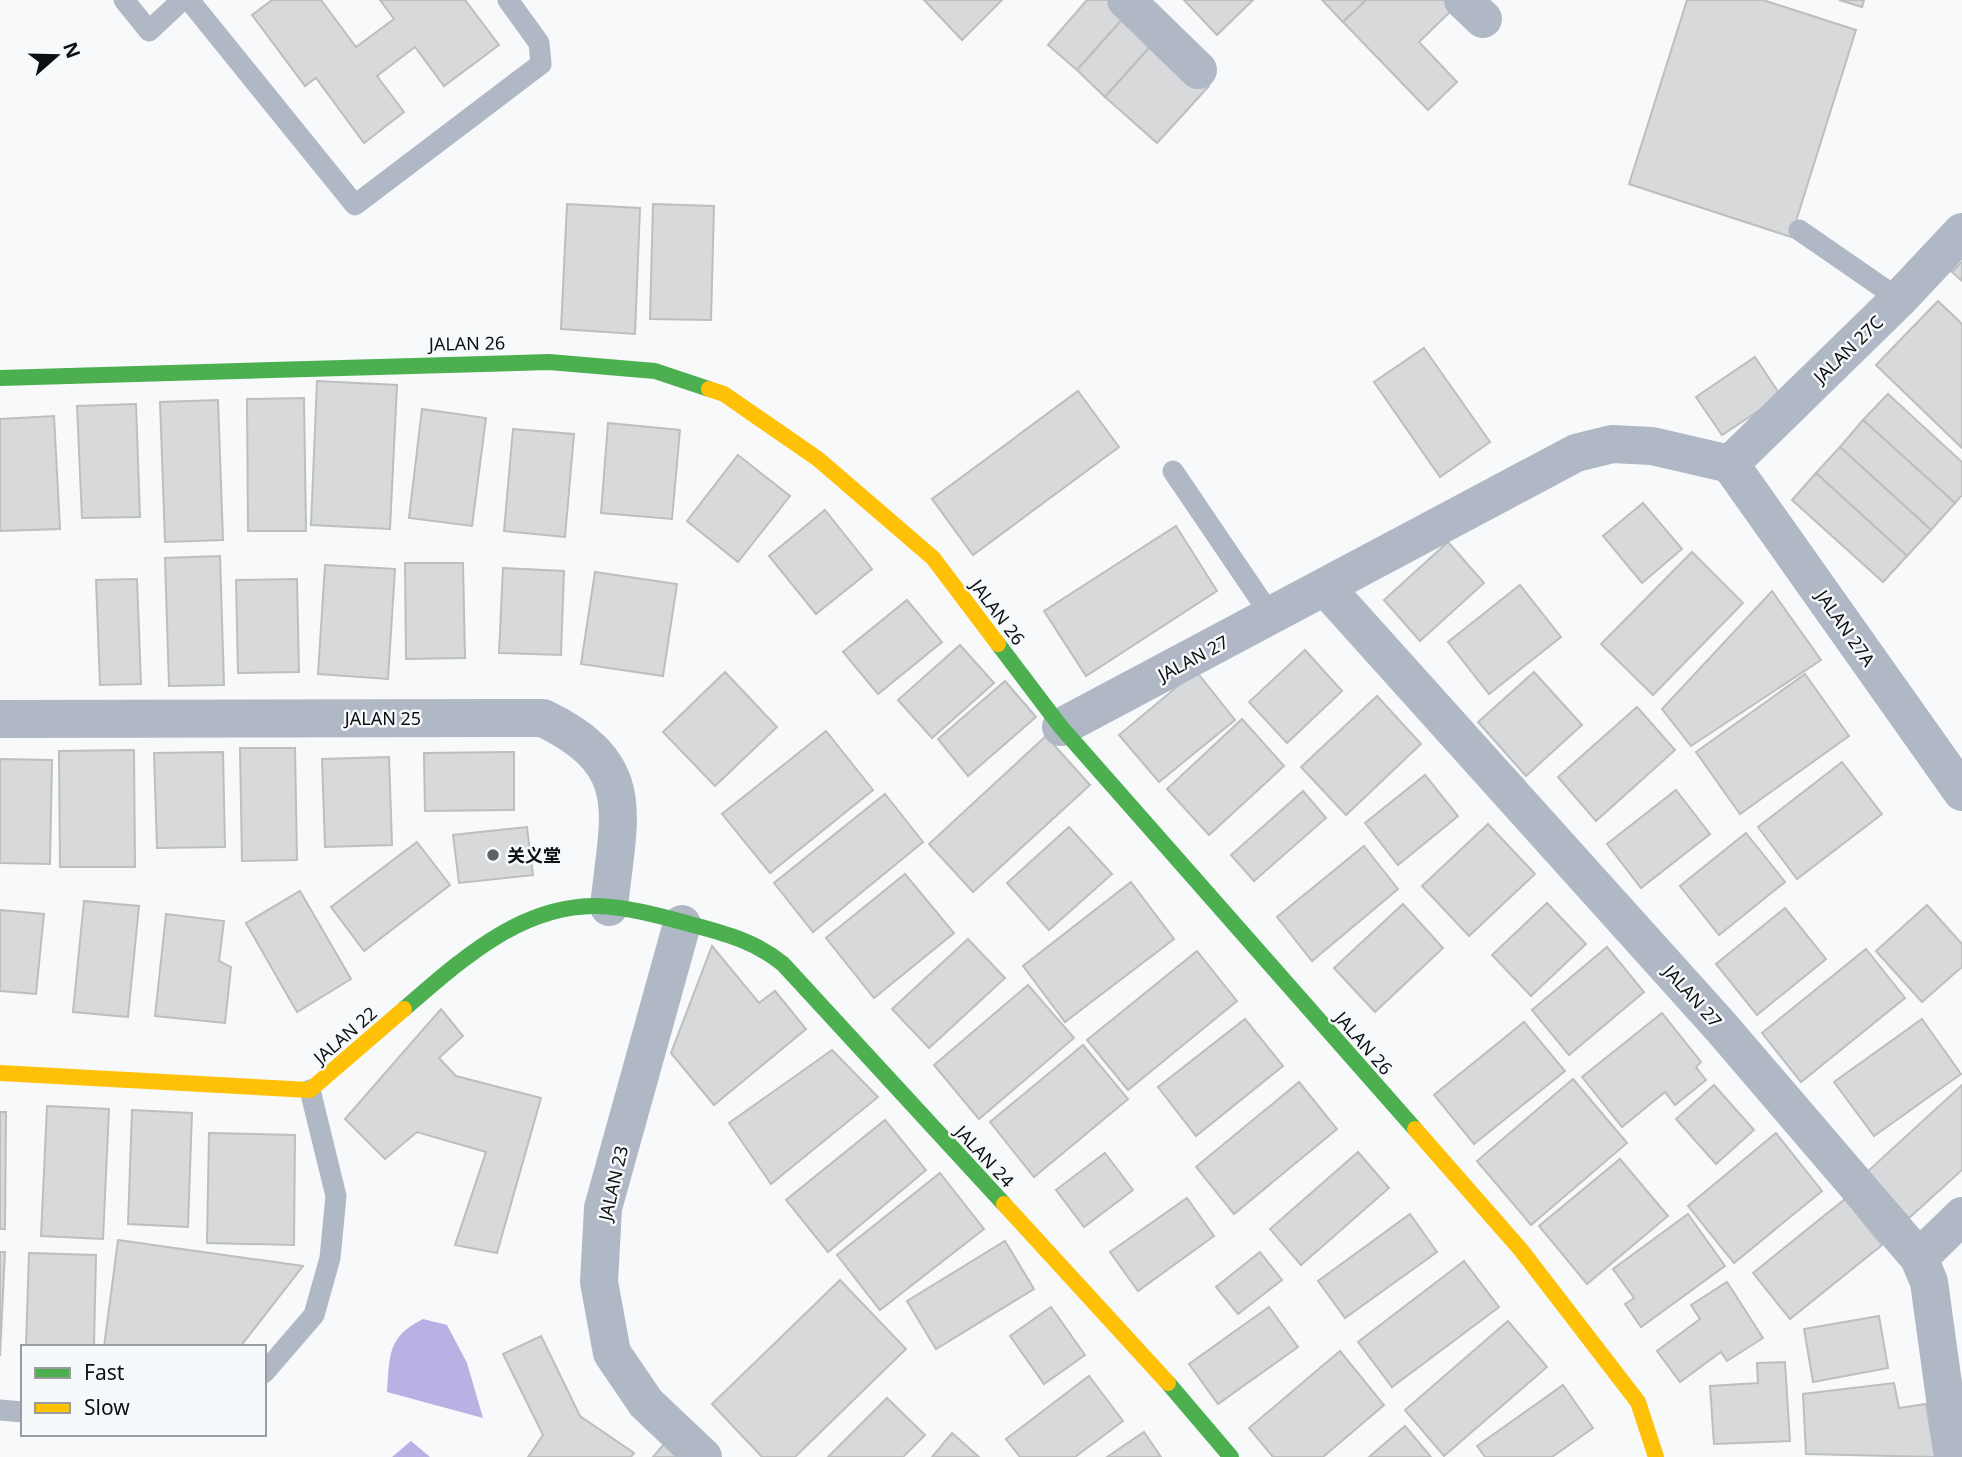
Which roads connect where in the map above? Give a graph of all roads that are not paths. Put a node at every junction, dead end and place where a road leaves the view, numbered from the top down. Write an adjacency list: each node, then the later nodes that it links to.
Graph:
1 (124, 0): 2 (lane)
2 (183, 0)
3 (189, 0): 4 (lane)
4 (508, 0)
5 (1126, 0): 6 (street)
6 (1198, 70)
7 (1799, 230): 9 (lane)
8 (1962, 232): 9 (street, JALAN 27C)
9 (1899, 299): 11 (street, JALAN 27C)
10 (0, 378): 16 (street, JALAN 26)
11 (1730, 464): 13 (street, JALAN 27); 17 (street, JALAN 27A)
12 (1172, 471): 14 (lane)
13 (1326, 588): 14 (street, JALAN 27); 23 (street, JALAN 27)
14 (1272, 617): 16 (street, JALAN 27)
15 (0, 719): 18 (street, JALAN 25)
16 (1061, 727): 29 (street, JALAN 26)
17 (1962, 792)
18 (609, 906): 19 (street, JALAN 22); 21 (street, JALAN 22)
19 (682, 924): 27 (street, JALAN 23); 28 (street, JALAN 24)
20 (0, 1073): 21 (street, JALAN 22)
21 (310, 1090): 24 (lane)
22 (1962, 1216): 23 (street)
23 (1919, 1258): 30 (street, JALAN 27)
24 (266, 1371)
25 (0, 1410): 26 (lane)
26 (21, 1412)
27 (703, 1457)
28 (1231, 1457)
29 (1656, 1457)
30 (1953, 1457)

